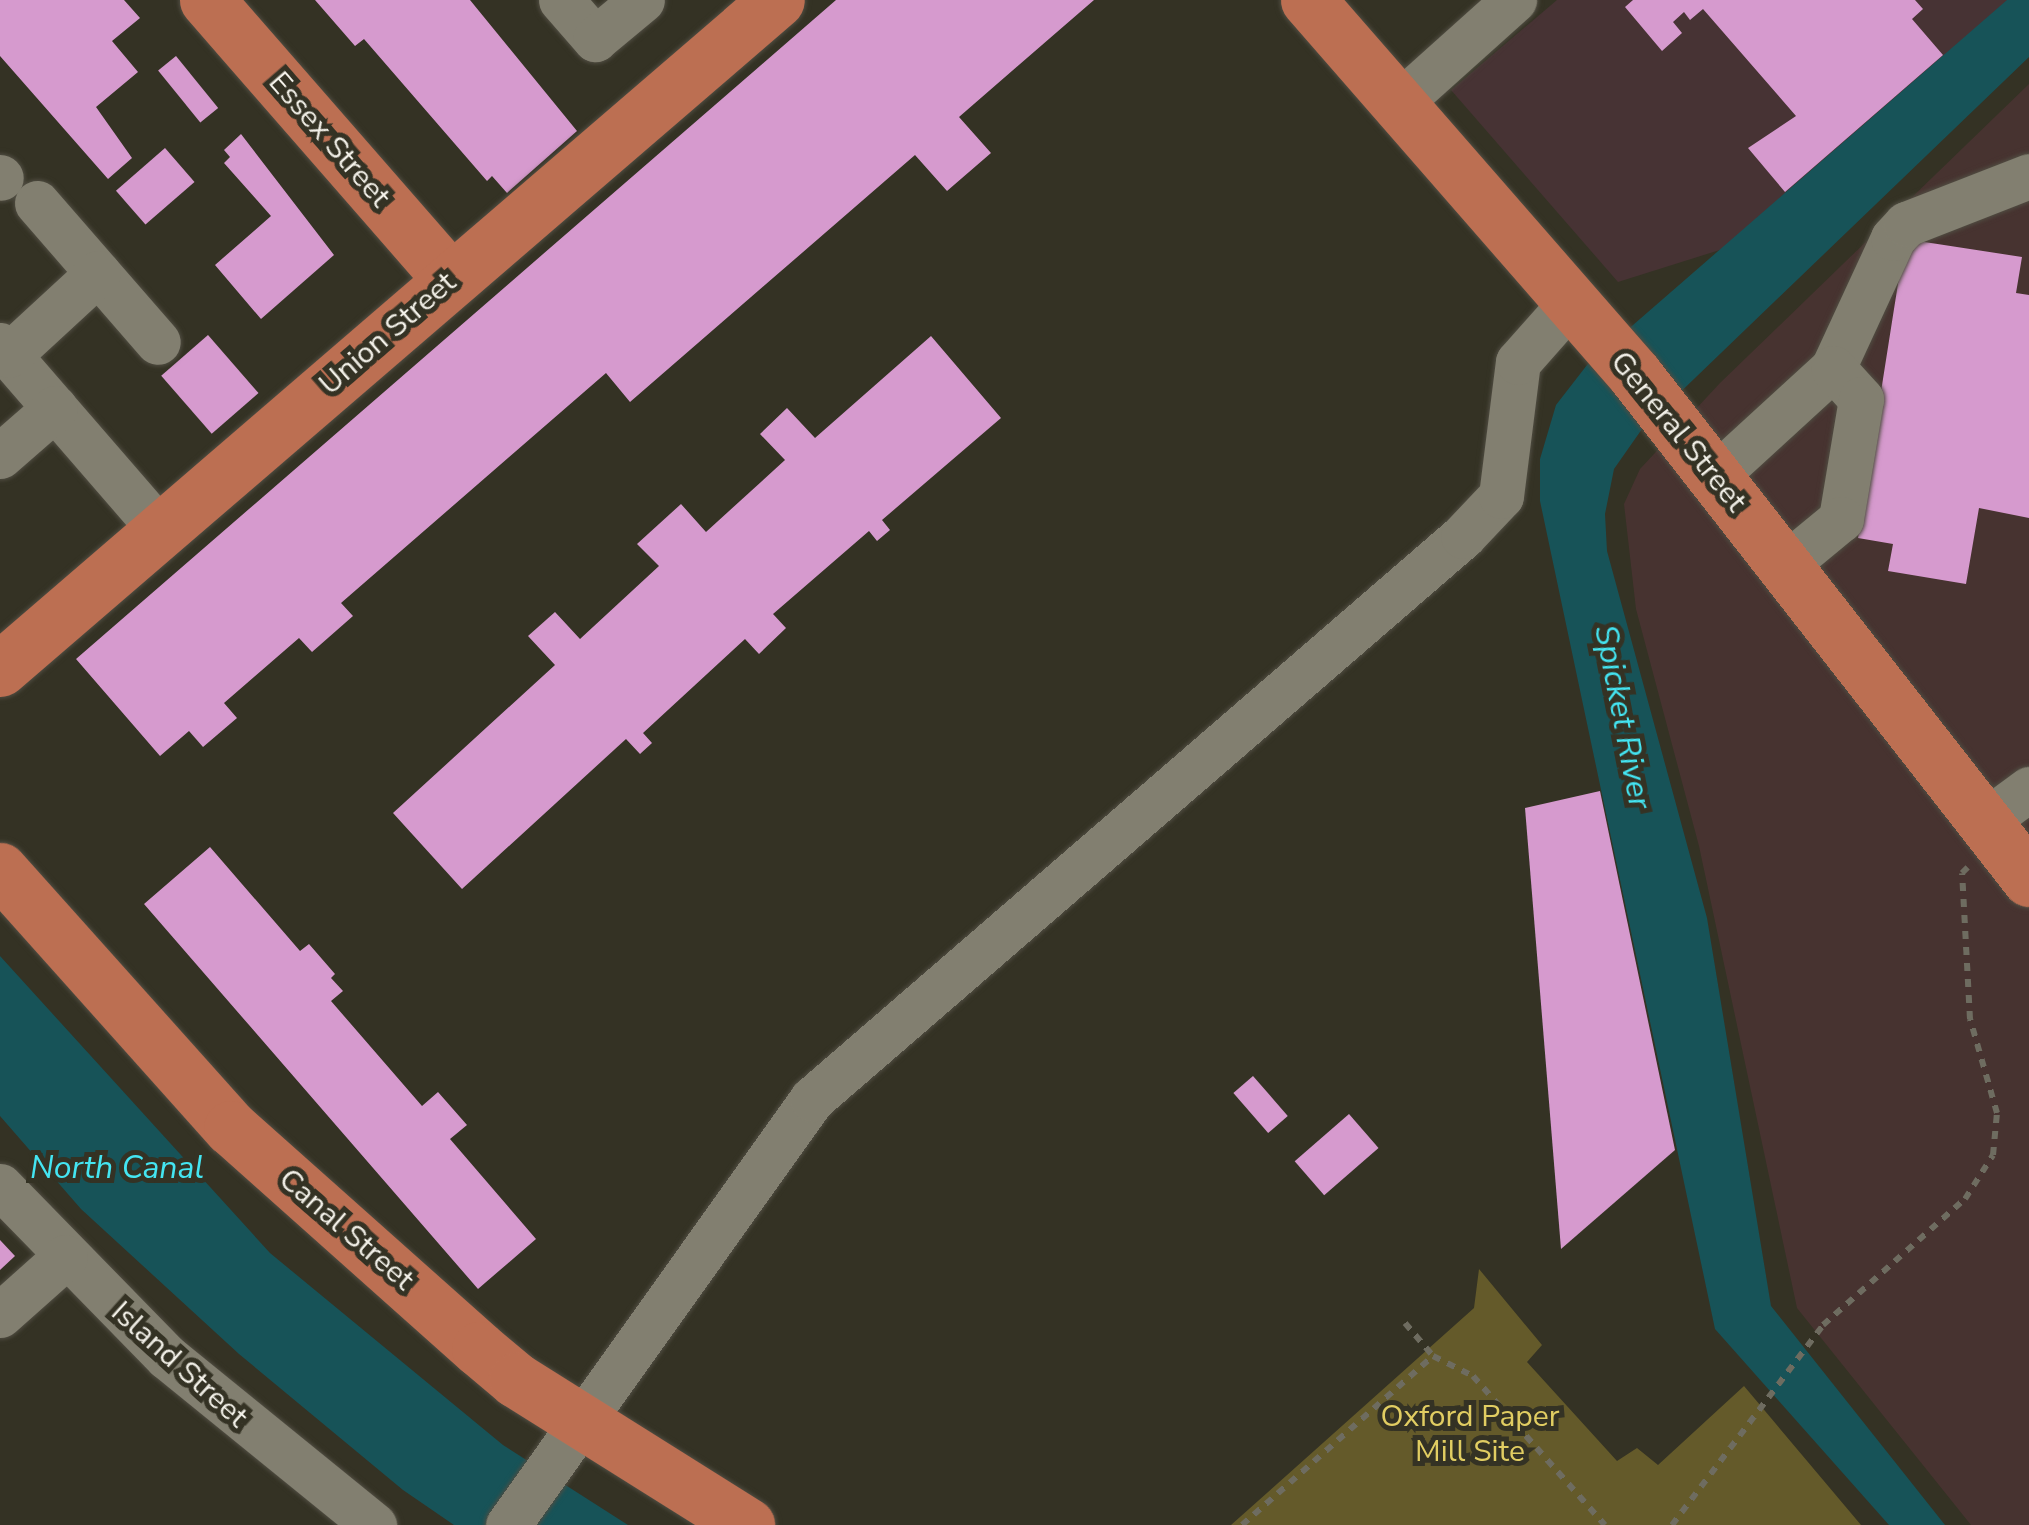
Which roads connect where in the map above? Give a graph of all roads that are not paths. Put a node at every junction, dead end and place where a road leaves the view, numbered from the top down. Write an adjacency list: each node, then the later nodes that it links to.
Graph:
1 (207, 0): 11 (main road, Essex Street)
2 (561, 0): 3 (street)
3 (642, 0)
4 (777, 0): 11 (main road, Union Street)
5 (1308, 0): 7 (main road, General Street)
6 (1514, 0): 7 (street)
7 (1398, 104): 12 (main road, General Street)
8 (2029, 176): 15 (street)
9 (13, 186): 10 (street)
10 (98, 274): 13 (street); 14 (street)
11 (451, 280): 19 (main road, Union Street)
12 (1579, 311): 18 (main road, General Street); 29 (street)
13 (158, 342)
14 (5, 350): 16 (street)
15 (1832, 368): 18 (street); 20 (street)
16 (55, 408): 17 (street); 19 (street)
17 (0, 456)
18 (1700, 458): 20 (main road, General Street)
19 (161, 531): 21 (main road, Union Street)
20 (1784, 566): 23 (main road, General Street)
21 (0, 669)
22 (2029, 790): 23 (street)
23 (1982, 839): 25 (main road, General Street)
24 (0, 870): 29 (main road, Canal Street)
25 (2029, 880)
26 (0, 1186): 27 (street, Island Street)
27 (64, 1257): 28 (street); 30 (street, Island Street)
28 (0, 1316)
29 (565, 1440): 31 (street); 32 (main road, Canal Street)
30 (374, 1525)
31 (508, 1525)
32 (747, 1525)

